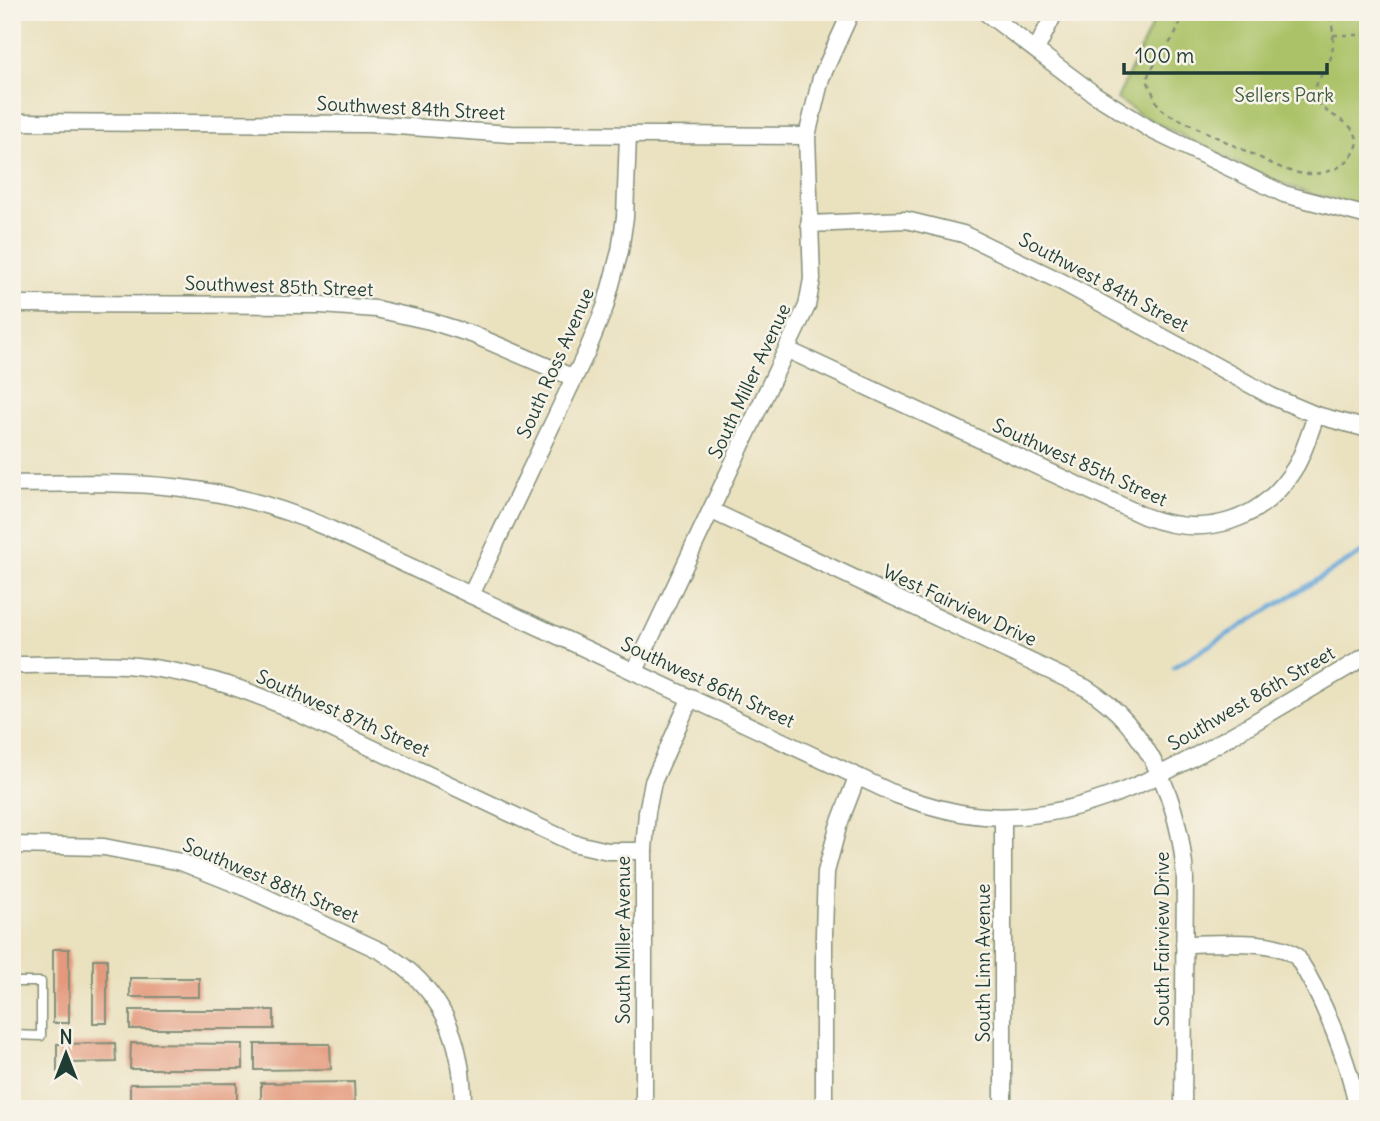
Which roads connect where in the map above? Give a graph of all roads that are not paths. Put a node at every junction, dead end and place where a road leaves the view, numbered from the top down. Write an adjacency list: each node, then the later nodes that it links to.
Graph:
1 (851, 12): 7 (street, South Miller Avenue)
2 (985, 12): 4 (street)
3 (1055, 12): 4 (street)
4 (1036, 50): 8 (street)
5 (12, 122): 6 (street, Southwest 84th Street)
6 (628, 135): 7 (street, Southwest 84th Street); 12 (street, South Ross Avenue)
7 (807, 136): 9 (street, South Miller Avenue)
8 (1368, 216)
9 (809, 223): 11 (street, South Miller Avenue); 13 (street, Southwest 84th Street)
10 (12, 304): 12 (street, Southwest 85th Street)
11 (788, 350): 13 (street, Southwest 85th Street); 16 (street, South Miller Avenue)
12 (574, 378): 17 (street, South Ross Avenue)
13 (1316, 415): 14 (street, Southwest 84th Street)
14 (1368, 429)
15 (12, 484): 17 (street, Southwest 86th Street)
16 (712, 511): 20 (street, South Miller Avenue); 22 (street, West Fairview Drive)
17 (471, 595): 20 (street, Southwest 86th Street)
18 (1368, 655): 22 (street, Southwest 86th Street)
19 (12, 665): 26 (street, Southwest 87th Street)
20 (635, 671): 21 (street, Southwest 86th Street)
21 (691, 697): 23 (street, Southwest 86th Street); 26 (street, South Miller Avenue)
22 (1158, 774): 24 (street, Southwest 86th Street); 27 (street, South Fairview Drive)
23 (857, 777): 24 (street, Southwest 86th Street); 32 (street)
24 (1003, 817): 33 (street, South Linn Avenue)
25 (12, 845): 30 (street, Southwest 88th Street)
26 (644, 851): 31 (street, South Miller Avenue)
27 (1184, 944): 34 (street, South Fairview Drive); 35 (street)
28 (12, 982): 29 (lane)
29 (12, 1035)
30 (463, 1109)
31 (644, 1109)
32 (824, 1109)
33 (1003, 1109)
34 (1183, 1109)
35 (1357, 1109)

